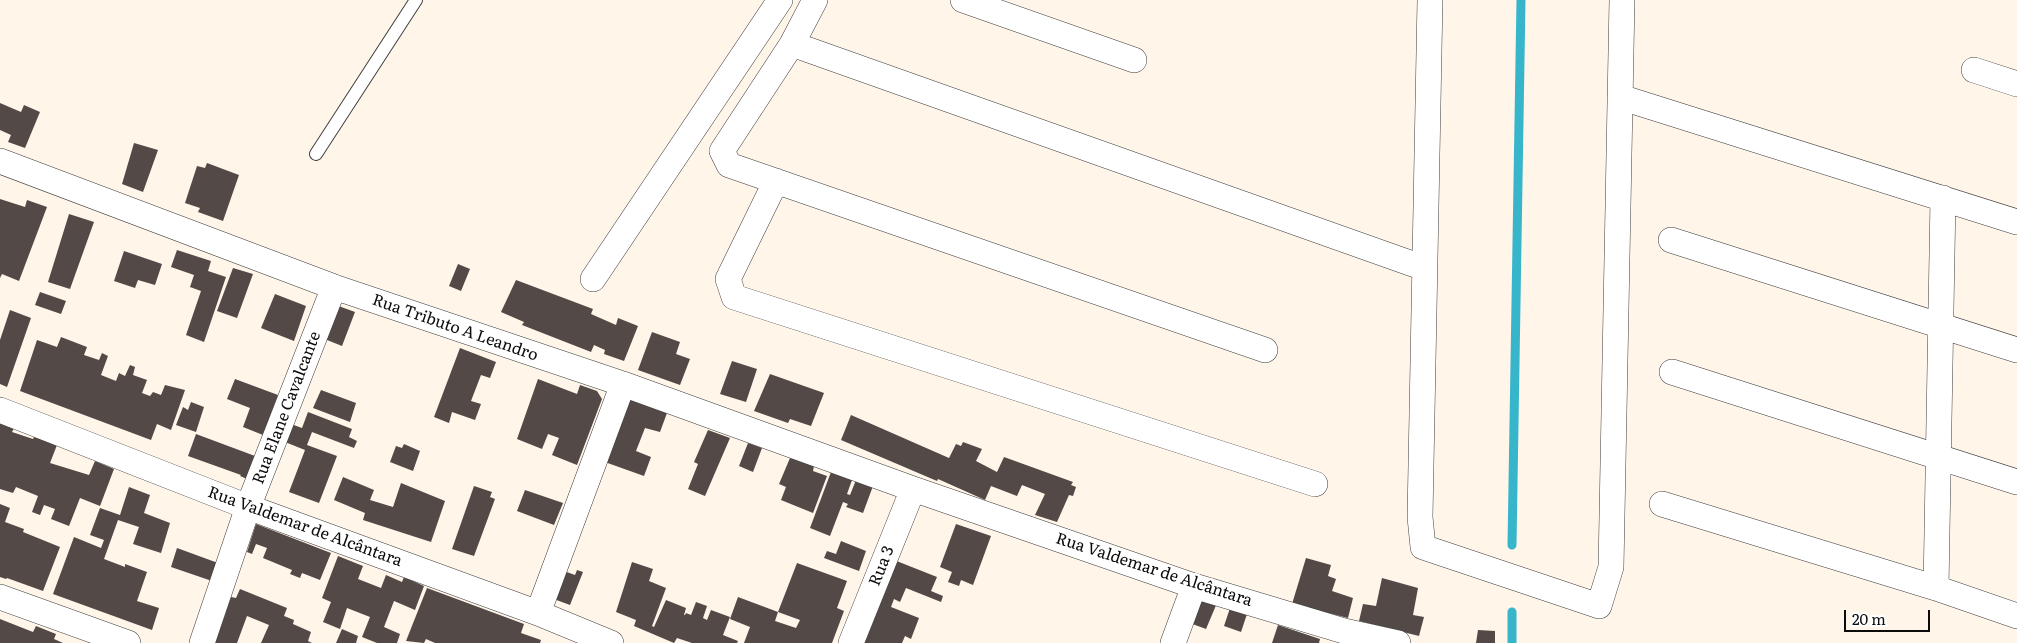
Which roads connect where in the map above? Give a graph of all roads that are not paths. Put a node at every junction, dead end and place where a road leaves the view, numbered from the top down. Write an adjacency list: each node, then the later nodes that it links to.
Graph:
1 (416, 0): 12 (lane)
2 (780, 0): 19 (street)
3 (815, 0): 7 (street)
4 (963, 0): 8 (street)
5 (1430, 0): 18 (street)
6 (1622, 0): 11 (street)
7 (792, 44): 14 (street); 18 (street)
8 (1134, 60)
9 (1974, 70): 10 (street)
10 (2017, 84)
11 (1620, 97): 15 (street); 18 (street)
12 (316, 154)
13 (0, 161): 20 (street, Rua Tributo A Leandro)
14 (776, 181): 22 (street); 29 (street)
15 (1943, 198): 16 (street); 21 (street)
16 (2017, 222)
17 (1672, 240): 21 (street)
18 (1424, 268)
19 (593, 279)
20 (334, 287): 25 (street, Rua Tributo A Leandro); 32 (street, Rua Elane Cavalcante)
21 (1941, 325): 23 (street); 27 (street)
22 (1265, 350)
23 (2017, 350)
24 (1672, 372): 27 (street)
25 (623, 384): 30 (street, Rua Tributo A Leandro); 36 (street)
26 (0, 410): 32 (street, Rua Valdemar de Alcântara)
27 (1938, 456): 28 (street); 34 (street)
28 (2017, 482)
29 (1315, 484)
30 (913, 489): 33 (street, Rua Valdemar de Alcântara); 42 (street, Rua 3)
31 (1662, 504): 34 (street)
32 (248, 507): 36 (street, Rua Valdemar de Alcântara); 40 (street, Rua Elane Cavalcante)
33 (1194, 586): 38 (street, Rua Valdemar de Alcântara); 43 (street)
34 (1936, 588): 37 (street)
35 (0, 597): 39 (street)
36 (538, 613): 41 (street, Rua Valdemar de Alcântara)
37 (2017, 616)
38 (1341, 637): 44 (street, Rua Valdemar de Alcântara)
39 (128, 643)
40 (202, 643)
41 (612, 643)
42 (852, 643)
43 (1173, 643)
44 (1398, 643)

